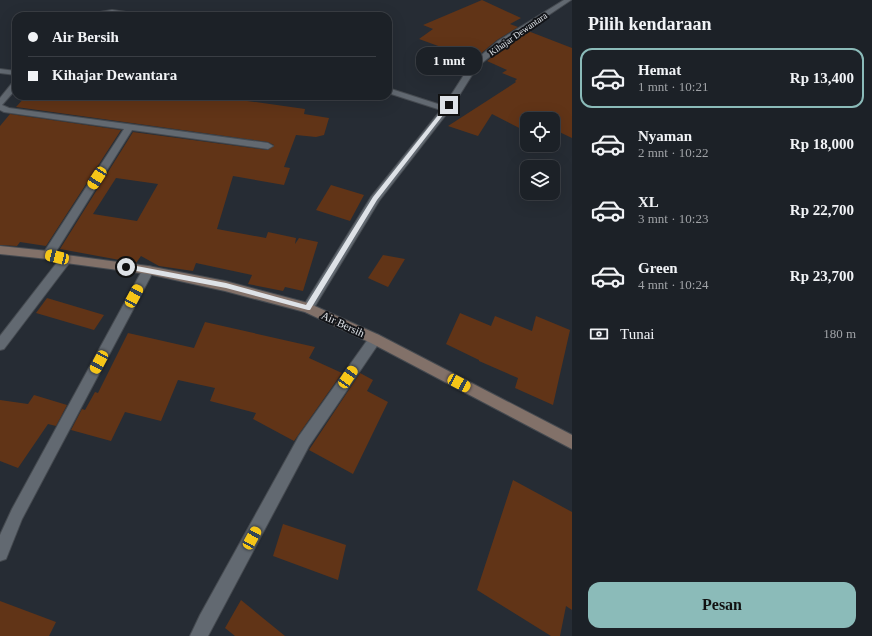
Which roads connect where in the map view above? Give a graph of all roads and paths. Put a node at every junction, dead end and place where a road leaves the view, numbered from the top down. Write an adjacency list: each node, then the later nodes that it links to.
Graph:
1 (568, 0): 10 (street, Kihajar Dewantara)
2 (104, 12): 3 (street)
3 (117, 12)
4 (0, 71): 5 (street)
5 (12, 72)
6 (12, 89): 8 (street)
7 (392, 91): 10 (street)
8 (0, 103)
9 (0, 107): 11 (street)
10 (446, 109): 17 (street, Kihajar Dewantara)
11 (130, 127): 12 (street); 14 (street)
12 (268, 146)
13 (0, 250): 14 (street, Air Bersih)
14 (48, 255): 15 (street, Air Bersih)
15 (66, 259): 16 (street, Air Bersih); 19 (street)
16 (148, 270): 17 (street, Air Bersih); 21 (street)
17 (308, 308): 18 (street, Air Bersih)
18 (375, 339): 20 (street, Air Bersih); 22 (street)
19 (0, 345)
20 (572, 442)
21 (0, 553)
22 (200, 636)

